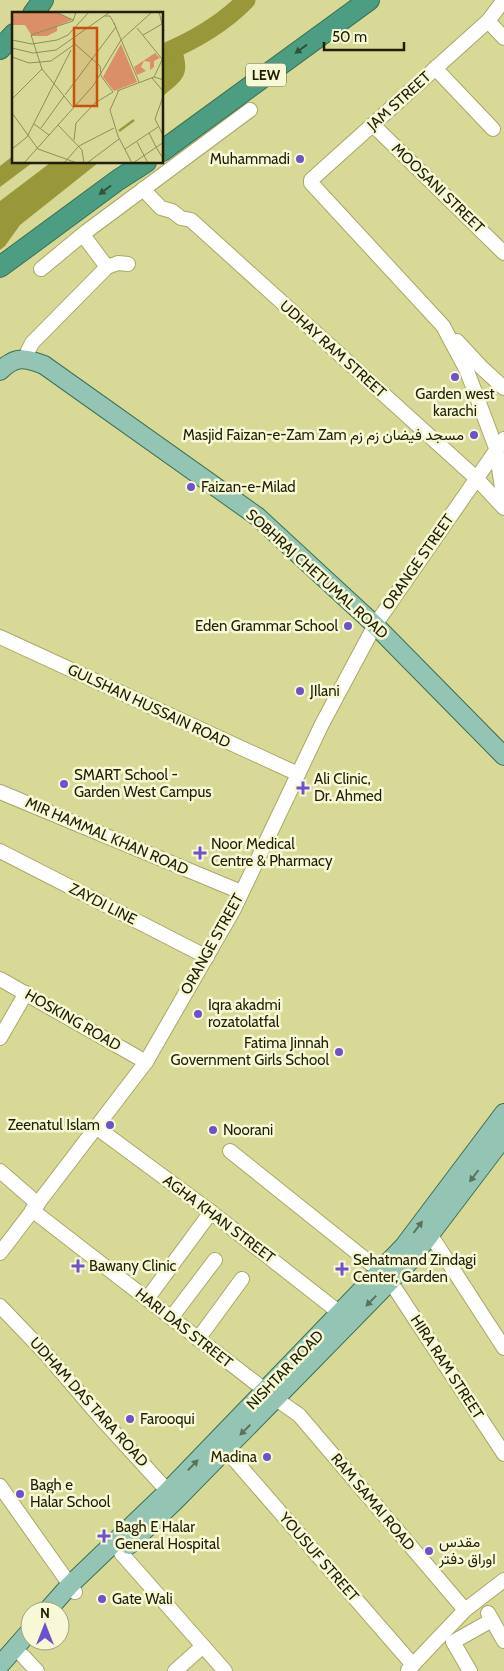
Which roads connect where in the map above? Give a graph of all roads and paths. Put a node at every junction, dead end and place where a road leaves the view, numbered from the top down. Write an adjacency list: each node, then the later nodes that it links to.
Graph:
1 (44, 0): 4 (highway)
2 (369, 0): 13 (highway, LEW, one-way to 13)
3 (501, 1): 5 (street, JAM STREET)
4 (35, 12)
5 (488, 21): 7 (street); 9 (street, JAM STREET)
6 (12, 36): 8 (highway)
7 (504, 38)
8 (0, 49)
9 (435, 68): 11 (street, JAM STREET); 12 (street)
10 (250, 110): 15 (street)
11 (372, 125): 17 (street, MOOSANI STREET); 22 (street, JAM STREET)
12 (493, 129)
13 (164, 150)
14 (143, 164): 19 (highway, one-way to 19)
15 (143, 189): 16 (street); 27 (street, UDHAY RAM STREET)
16 (83, 235): 20 (street); 21 (street)
17 (504, 252)
18 (128, 264): 20 (street)
19 (0, 267)
20 (107, 267): 23 (street)
21 (41, 269)
22 (443, 326): 25 (street); 26 (street)
23 (28, 359): 24 (main road); 30 (main road, SOBHRAJ CHETUMAL ROAD)
24 (4, 367)
25 (504, 388)
26 (500, 444): 27 (street, ORANGE STREET); 28 (street)
27 (476, 478): 29 (street, UDHAY RAM STREET); 30 (street, ORANGE STREET)
28 (504, 500)
29 (504, 508)
30 (375, 625): 32 (main road, SOBHRAJ CHETUMAL ROAD); 33 (street, ORANGE STREET)
31 (0, 637): 33 (street, GULSHAN HUSSAIN ROAD)
32 (504, 756)
33 (298, 774): 36 (street, ORANGE STREET)
34 (1, 794): 36 (street, MIR HAMMAL KHAN ROAD)
35 (0, 851): 37 (street, ZAYDI LINE)
36 (241, 892): 37 (street, ORANGE STREET)
37 (207, 957): 41 (street, ORANGE STREET)
38 (0, 978): 39 (street, HOSKING ROAD)
39 (26, 993): 40 (street); 41 (street, HOSKING ROAD)
40 (0, 1038)
41 (146, 1062): 43 (street, ORANGE STREET)
42 (504, 1113): 52 (main road, NISHTAR ROAD, one-way to 42)
43 (96, 1127): 47 (street, ORANGE STREET); 48 (street, AGHA KHAN STREET)
44 (504, 1137): 49 (main road, NISHTAR ROAD, one-way to 49)
45 (230, 1152): 52 (street, HIRA RAM STREET)
46 (0, 1171): 47 (street, HARI DAS STREET)
47 (35, 1207): 50 (street, ORANGE STREET); 54 (street, HARI DAS STREET)
48 (211, 1212): 54 (street); 56 (street, AGHA KHAN STREET)
49 (430, 1234): 52 (main road, NISHTAR ROAD); 59 (street)
50 (0, 1253)
51 (215, 1260): 57 (street)
52 (385, 1276): 56 (main road, NISHTAR ROAD); 60 (main road, NISHTAR ROAD, one-way to 60); 62 (street, HIRA RAM STREET)
53 (242, 1279): 58 (street)
54 (147, 1299): 57 (street, HARI DAS STREET)
55 (0, 1306): 64 (street, UDHAM DAS TARA ROAD)
56 (340, 1312): 60 (main road, NISHTAR ROAD)
57 (171, 1318): 58 (street, HARI DAS STREET)
58 (198, 1339): 60 (street, HARI DAS STREET)
59 (504, 1348)
60 (271, 1395): 61 (main road, NISHTAR ROAD, one-way to 61); 64 (main road, NISHTAR ROAD, one-way to 60); 70 (street, RAM SAMAI ROAD)
61 (226, 1450): 64 (main road, NISHTAR ROAD); 77 (street, YOUSUF STREET)
62 (504, 1454)
63 (0, 1486): 67 (street)
64 (172, 1496): 65 (main road, NISHTAR ROAD); 67 (main road, NISHTAR ROAD)
65 (120, 1553): 67 (main road, NISHTAR ROAD); 73 (street)
66 (504, 1580): 70 (street)
67 (73, 1588): 68 (main road, NISHTAR ROAD); 69 (main road, NISHTAR ROAD)
68 (58, 1601)
69 (66, 1601)
70 (465, 1610): 77 (street)
71 (504, 1641): 82 (street)
72 (20, 1642): 76 (main road)
73 (203, 1646): 80 (street); 81 (street)
74 (27, 1651): 75 (main road)
75 (23, 1656): 78 (main road); 79 (street)
76 (0, 1665)
77 (410, 1668)
78 (9, 1671)
79 (37, 1671)
80 (175, 1671)
81 (225, 1671)
82 (470, 1671)

